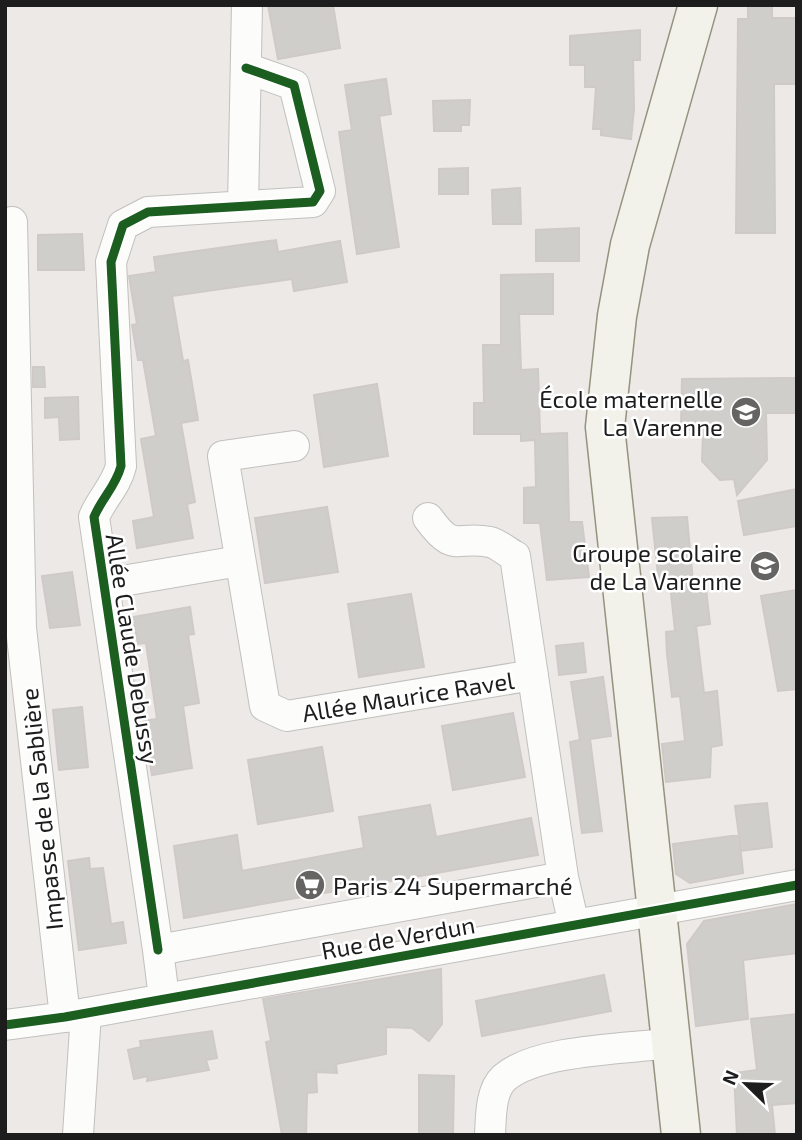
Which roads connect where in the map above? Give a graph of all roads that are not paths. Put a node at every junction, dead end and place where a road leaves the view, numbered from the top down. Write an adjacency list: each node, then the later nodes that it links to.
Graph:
1 (247, 5): 3 (street)
2 (698, 5): 13 (main road)
3 (246, 68): 4 (street); 4 (street, Allée Claude Debussy)
4 (243, 206): 9 (street, Allée Claude Debussy)
5 (12, 222): 17 (street, Impasse de la Sablière)
6 (294, 446): 8 (street, Allée Maurice Ravel)
7 (428, 518): 10 (street, Allée Maurice Ravel)
8 (239, 561): 9 (street); 10 (street, Allée Maurice Ravel)
9 (105, 584): 15 (street, Allée Claude Debussy)
10 (533, 675): 11 (street, Allée Maurice Ravel)
11 (563, 877): 14 (street); 15 (street, Rue de Verdun)
12 (797, 884): 13 (street, Rue de Verdun)
13 (656, 911): 14 (street, Rue de Verdun); 19 (main road)
14 (574, 925): 16 (street, Rue de Verdun)
15 (158, 950): 16 (street)
16 (164, 998): 17 (street, Rue de Verdun)
17 (76, 1015): 18 (street, Rue de Verdun); 20 (street, Impasse de la Sablière)
18 (5, 1025)
19 (672, 1043): 21 (street); 22 (main road)
20 (78, 1135)
21 (490, 1135)
22 (681, 1135)

